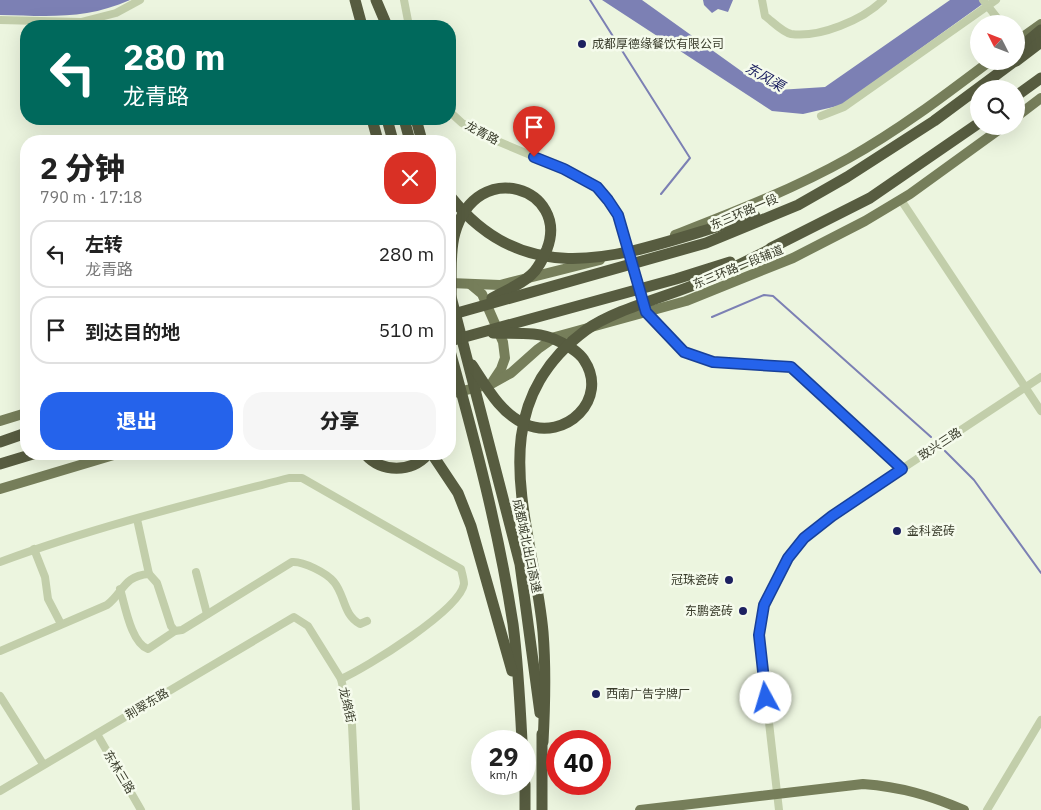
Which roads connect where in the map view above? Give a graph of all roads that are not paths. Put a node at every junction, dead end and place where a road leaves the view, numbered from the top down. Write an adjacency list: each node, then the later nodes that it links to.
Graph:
1 (140, 0): 13 (street)
2 (350, 0): 14 (highway)
3 (355, 0): 15 (highway)
4 (374, 0): 16 (highway); 17 (highway)
5 (404, 0): 18 (street)
6 (762, 0): 7 (street)
7 (883, 0)
8 (996, 0): 9 (street)
9 (986, 3): 10 (street); 34 (street)
10 (995, 15)
11 (0, 20): 12 (street)
12 (20, 20)
13 (89, 20)
14 (353, 20)
15 (360, 20)
16 (378, 20)
17 (384, 20)
18 (408, 20)
19 (1041, 24): 21 (main road)
20 (1041, 30): 23 (highway)
21 (1025, 36)
22 (1041, 42): 24 (highway, 东三环路一段)
23 (1025, 43)
24 (1025, 54)
25 (978, 70): 44 (main road)
26 (994, 70): 36 (highway)
27 (1004, 70): 36 (highway, 东三环路一段)
28 (1041, 78): 30 (highway)
29 (1041, 85): 31 (highway)
30 (1025, 91)
31 (1025, 93)
32 (1041, 98): 33 (main road)
33 (1025, 110)
34 (822, 116)
35 (456, 118): 44 (street, 龙青路)
36 (934, 122): 41 (highway, 东三环路一段)
37 (970, 129): 43 (highway)
38 (991, 135): 39 (main road, 东三环路一段辅道)
39 (901, 200): 49 (main road, 东三环路一段辅道); 57 (street)
40 (456, 203): 41 (highway)
41 (798, 205): 47 (highway, 东三环路一段)
42 (456, 232): 47 (highway, 成都城北出口高速)
43 (777, 246): 51 (highway); 90 (highway)
44 (629, 253): 46 (main road); 49 (street, 龙青路)
45 (456, 283): 46 (main road)
46 (468, 283): 56 (main road)
47 (473, 308): 48 (highway, 东三环路一段)
48 (456, 312)
49 (646, 312): 56 (main road, 东三环路一段辅道); 70 (street, 龙青路)
50 (456, 314): 53 (highway, 成都城北出口高速)
51 (481, 332): 52 (highway); 53 (highway)
52 (456, 339)
53 (467, 355): 90 (highway, 成都城北出口高速)
54 (456, 375): 86 (highway)
55 (1041, 377): 57 (street, 致兴三路)
56 (491, 384): 58 (main road, 东三环路一段辅道)
57 (1026, 387): 59 (street); 70 (street, 致兴三路)
58 (456, 392)
59 (1041, 411)
60 (20, 414): 61 (main road)
61 (0, 421)
62 (20, 435): 63 (highway)
63 (0, 442)
64 (20, 458): 69 (highway)
65 (97, 460): 71 (main road)
66 (373, 460): 67 (highway)
67 (420, 460)
68 (436, 460): 86 (highway)
69 (0, 464)
70 (902, 469): 93 (street, 致兴三路)
71 (0, 489)
72 (137, 519): 73 (street); 76 (street); 84 (street)
73 (34, 549): 74 (street); 81 (street)
74 (0, 562)
75 (196, 572): 78 (street)
76 (149, 574): 77 (street); 82 (street)
77 (120, 589): 81 (street); 82 (street)
78 (207, 614): 80 (street); 82 (street)
79 (294, 617): 84 (street, 龙绵街); 89 (street, 荆翠东路)
80 (368, 621)
81 (60, 624): 83 (street)
82 (175, 631)
83 (0, 651)
84 (341, 678): 96 (street, 龙绵街)
85 (0, 696): 91 (street)
86 (519, 696): 88 (highway)
87 (1041, 720): 102 (street)
88 (521, 730)
89 (97, 734): 91 (street, 荆翠东路); 95 (street, 东林三路)
90 (543, 742): 98 (highway, 成都城北出口高速)
91 (43, 764): 92 (street, 荆翠东路)
92 (0, 791)
93 (777, 794): 99 (main road); 100 (street, 致兴三路); 101 (main road)
94 (524, 795): 97 (highway)
95 (141, 810)
96 (356, 810)
97 (524, 810)
98 (542, 810)
99 (640, 810)
100 (779, 810)
101 (964, 810)
102 (987, 810)

